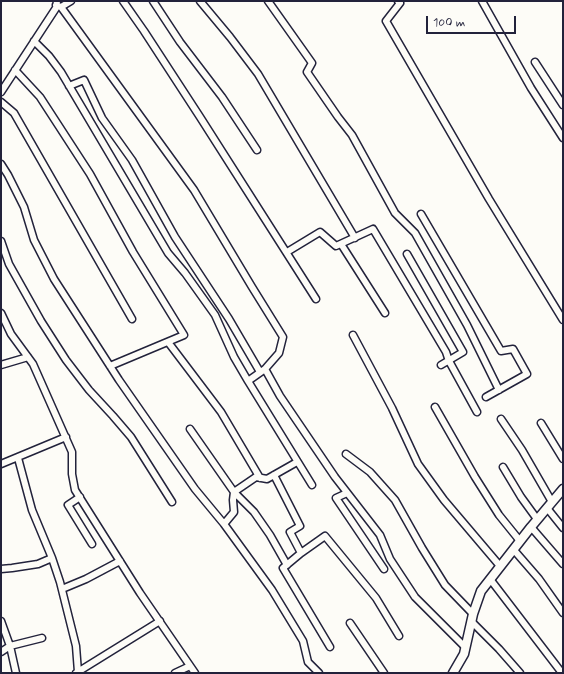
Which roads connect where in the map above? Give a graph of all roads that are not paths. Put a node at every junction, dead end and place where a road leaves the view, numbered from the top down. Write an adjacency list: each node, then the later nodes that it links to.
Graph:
1 (72, 1): 8 (street)
2 (123, 1): 23 (street)
3 (153, 1): 17 (street)
4 (200, 1): 20 (street)
5 (268, 1): 39 (street)
6 (398, 1): 29 (street)
7 (482, 1): 16 (street)
8 (58, 4): 9 (street); 37 (street)
9 (34, 41): 11 (street); 12 (street)
10 (535, 62): 15 (street)
11 (15, 70): 13 (street); 31 (street)
12 (69, 86): 37 (street); 38 (street)
13 (1, 92)
14 (1, 102): 28 (street)
15 (563, 105)
16 (563, 138)
17 (257, 150)
18 (1, 164): 36 (street)
19 (421, 214): 39 (street)
20 (355, 238): 22 (street); 33 (street)
21 (1, 241): 60 (street)
22 (341, 244): 23 (street); 27 (street)
23 (286, 252): 25 (street)
24 (407, 254): 33 (street)
25 (316, 299)
26 (1, 313): 32 (street)
27 (385, 313)
28 (132, 319)
29 (563, 320)
30 (353, 335): 74 (street)
31 (168, 342): 36 (street); 54 (street)
32 (28, 357): 34 (street); 46 (street)
33 (449, 361): 35 (street); 42 (street)
34 (1, 365)
35 (442, 365)
36 (110, 366): 63 (street)
37 (262, 371): 38 (street); 58 (street)
38 (248, 381): 50 (street)
39 (499, 390): 40 (street)
40 (486, 397)
41 (435, 407): 66 (street)
42 (478, 412)
43 (501, 419): 61 (street)
44 (540, 422): 49 (street)
45 (190, 429): 57 (street)
46 (66, 437): 48 (street); 59 (street)
47 (346, 454): 80 (street)
48 (18, 458): 51 (street); 70 (street)
49 (563, 459)
50 (297, 462): 53 (street); 55 (street)
51 (1, 464)
52 (503, 467): 62 (street)
53 (274, 475): 54 (street); 69 (street)
54 (260, 478): 57 (street)
55 (312, 485)
56 (563, 489): 61 (street)
57 (234, 492): 63 (street); 73 (street)
58 (347, 493): 76 (street); 88 (street)
59 (80, 497): 67 (street); 71 (street)
60 (172, 502)
61 (550, 505): 62 (street); 65 (street)
62 (537, 519): 64 (street)
63 (224, 524): 95 (street)
64 (531, 527): 66 (street); 72 (street)
65 (563, 528)
66 (520, 541): 68 (street)
67 (92, 544)
68 (513, 549): 74 (street); 79 (street)
69 (301, 553): 73 (street); 84 (street)
70 (52, 558): 75 (street); 78 (street)
71 (120, 561): 78 (street); 82 (street)
72 (563, 564)
73 (287, 565): 87 (street)
74 (500, 566): 77 (street)
75 (1, 569)
76 (384, 569)
77 (490, 579): 80 (street); 99 (street)
78 (62, 589): 91 (street)
79 (563, 613)
80 (472, 618): 88 (street); 98 (street)
81 (1, 621): 86 (street)
82 (160, 621): 90 (street); 91 (street)
83 (350, 623): 96 (street)
84 (399, 636)
85 (42, 638): 86 (street)
86 (10, 646): 89 (street); 92 (street)
87 (330, 647)
88 (465, 648): 97 (street)
89 (1, 652)
90 (190, 666): 93 (street); 94 (street)
91 (77, 672)
92 (16, 673)
93 (175, 673)
94 (195, 673)
95 (319, 673)
96 (384, 673)
97 (453, 673)
98 (520, 673)
99 (562, 673)

